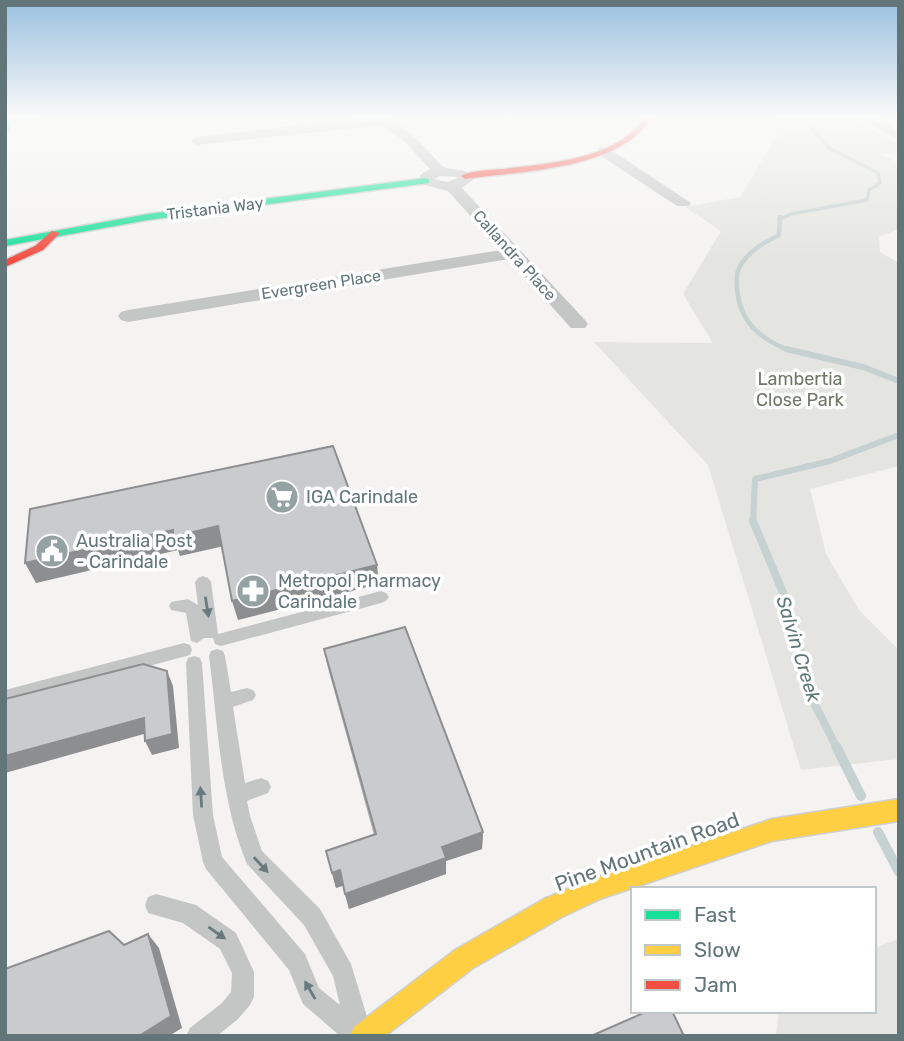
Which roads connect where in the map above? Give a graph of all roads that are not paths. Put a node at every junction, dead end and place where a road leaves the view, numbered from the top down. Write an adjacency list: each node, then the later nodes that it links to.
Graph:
1 (426, 166): 4 (street)
2 (536, 166): 5 (street)
3 (625, 166): 6 (street)
4 (432, 176): 5 (street); 7 (street, Tristania Way)
5 (459, 181): 9 (street, Callandra Place)
6 (683, 203)
7 (55, 233): 8 (street, Tristania Way); 10 (street)
8 (5, 243)
9 (514, 253): 11 (street, Evergreen Place); 12 (street, Callandra Place)
10 (5, 264)
11 (128, 316)
12 (578, 324)
13 (203, 582): 16 (lane, one-way to 16)
14 (381, 597): 16 (lane)
15 (177, 606): 16 (lane)
16 (211, 641): 19 (lane)
17 (247, 695): 19 (lane)
18 (5, 698): 25 (lane, one-way to 18)
19 (223, 702): 21 (lane)
20 (261, 787): 21 (lane)
21 (237, 795): 25 (lane, one-way to 25)
22 (899, 810): 25 (street, Pine Mountain Road)
23 (156, 905): 24 (lane, one-way to 24)
24 (198, 1036)
25 (361, 1036)

